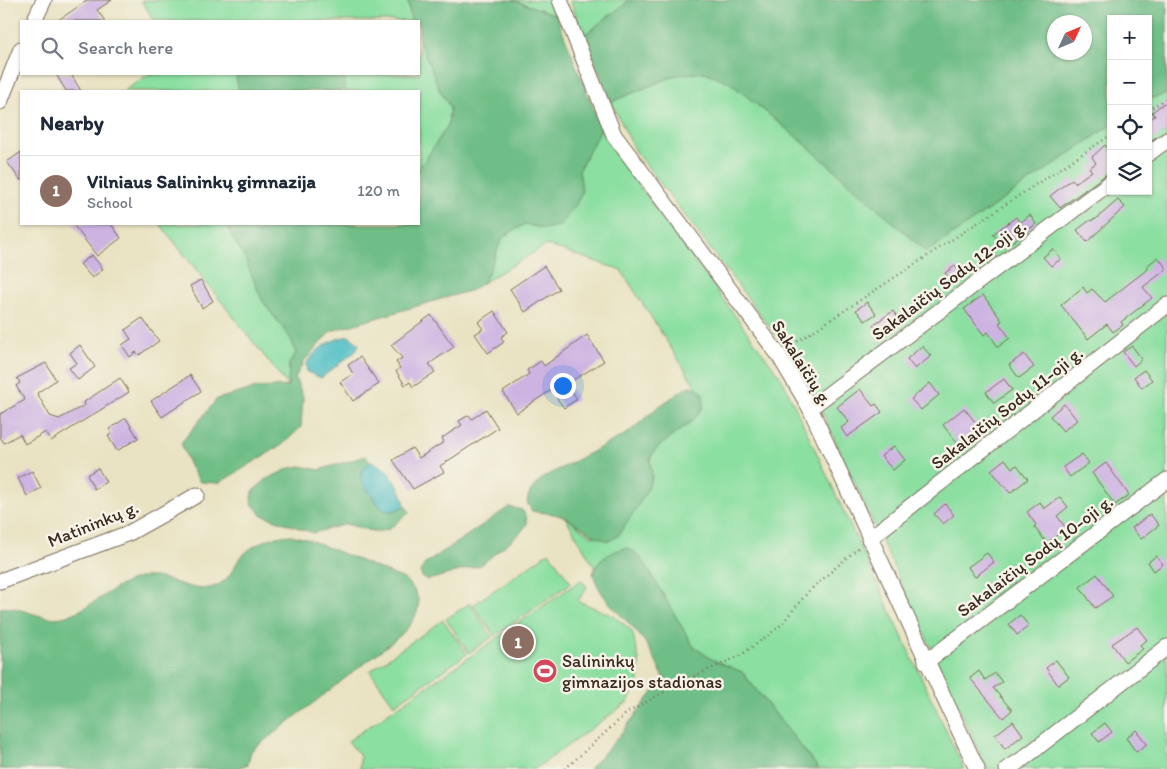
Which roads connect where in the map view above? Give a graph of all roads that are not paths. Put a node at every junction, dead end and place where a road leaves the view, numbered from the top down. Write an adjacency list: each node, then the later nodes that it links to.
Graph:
1 (44, 0): 3 (street)
2 (560, 0): 10 (street, Sakalaičių g.)
3 (34, 20)
4 (20, 52): 5 (street)
5 (0, 102)
6 (1167, 140): 7 (street)
7 (1152, 151)
8 (1107, 185): 10 (street, Sakalaičių Sodų 12-oji g.)
9 (1167, 305): 13 (street, Sakalaičių Sodų 11-oji g.)
10 (810, 408): 13 (street, Sakalaičių g.)
11 (1167, 480): 16 (street, Sakalaičių Sodų 10-oji g.)
12 (197, 495): 14 (street, Matininkų g.)
13 (869, 540): 16 (street, Sakalaičių g.)
14 (0, 581)
15 (1167, 647): 18 (street)
16 (926, 662): 17 (street, Sakalaičių g.)
17 (977, 769)
18 (1007, 769)

